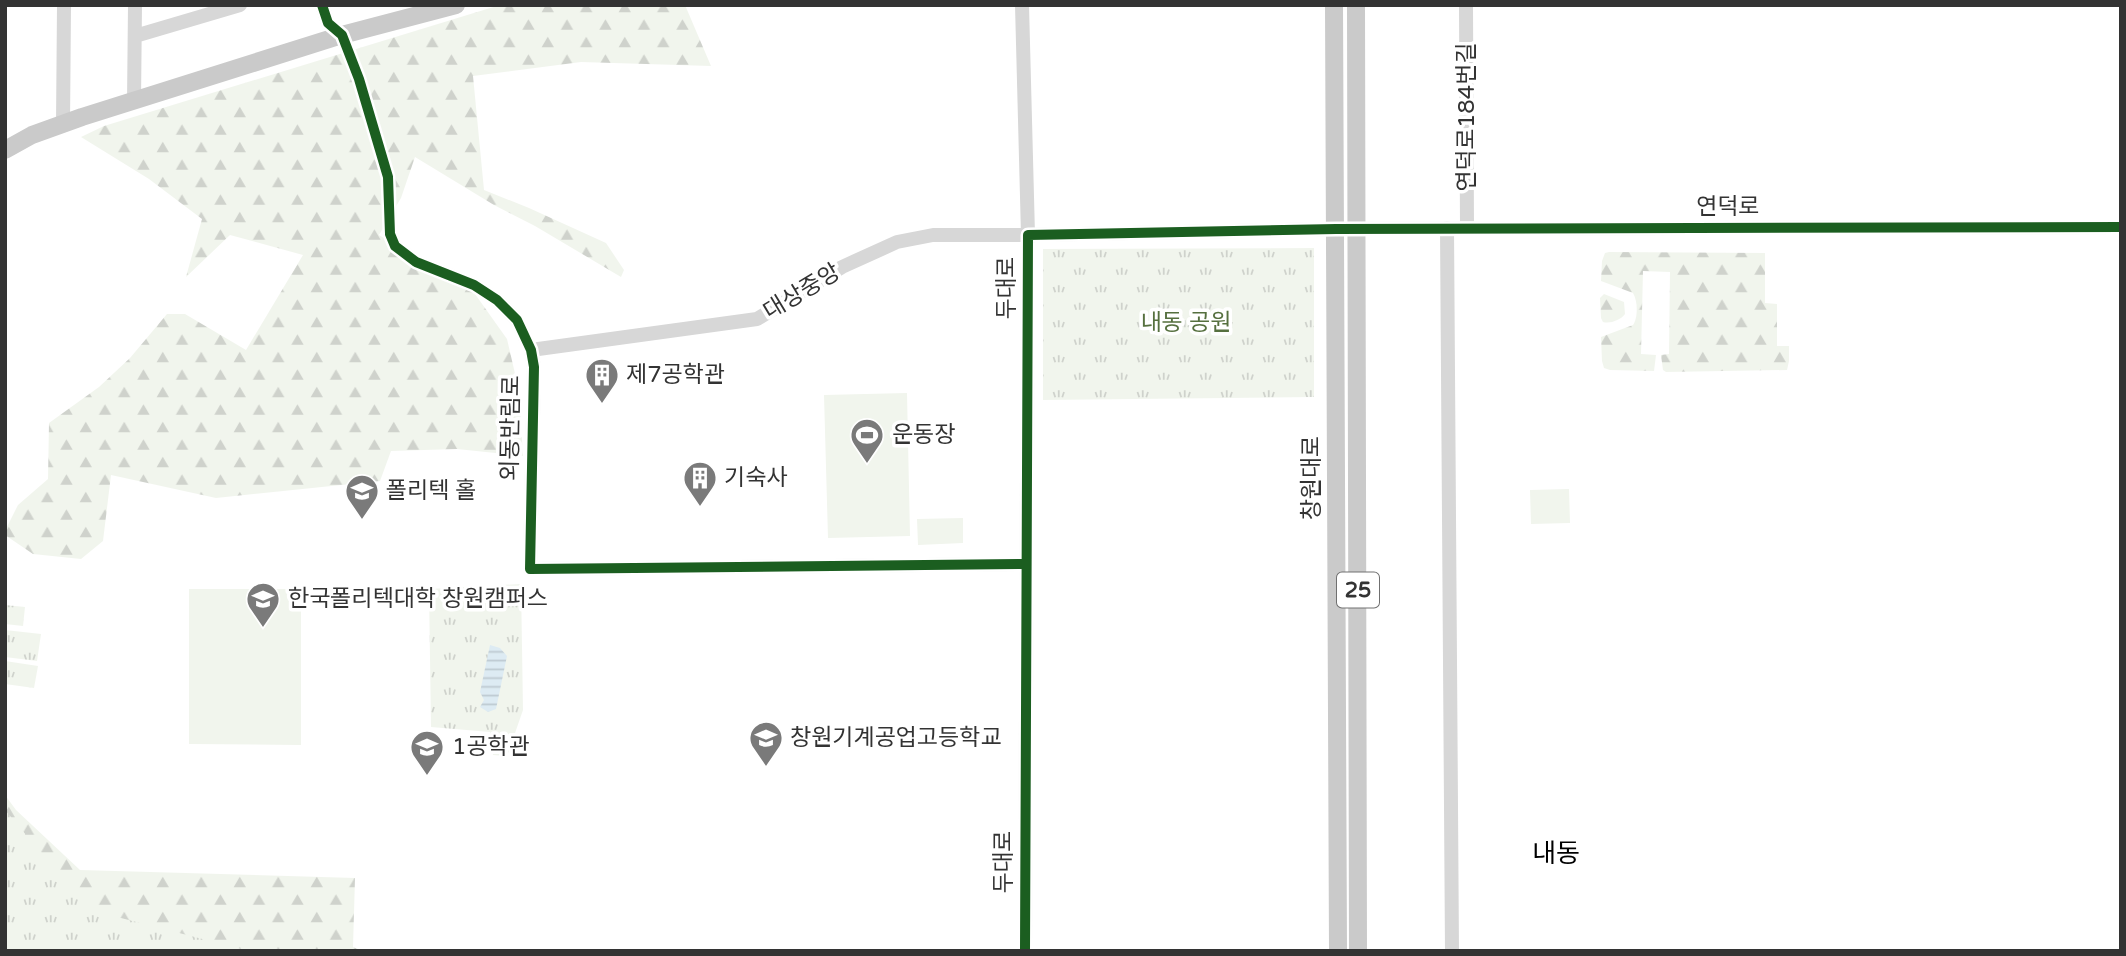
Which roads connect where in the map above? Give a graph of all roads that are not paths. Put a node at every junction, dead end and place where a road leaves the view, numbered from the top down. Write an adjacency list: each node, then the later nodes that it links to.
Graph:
1 (65, 5): 13 (street)
2 (135, 5): 11 (street)
3 (240, 5): 11 (street)
4 (322, 5): 10 (street)
5 (456, 5): 10 (main road)
6 (1023, 5): 20 (street)
7 (1334, 5): 19 (main road, 창원대로 / 25)
8 (1356, 5): 16 (main road, 창원대로 / 25)
9 (1466, 5): 18 (street, 연덕로184번길)
10 (342, 35): 12 (main road); 21 (street, 외동반림로)
11 (135, 36): 12 (street)
12 (134, 102): 13 (main road)
13 (64, 124): 14 (main road)
14 (5, 150)
15 (2121, 227): 18 (street, 연덕로)
16 (1357, 228): 17 (street, 연덕로); 19 (street, 연덕로); 25 (main road, 창원대로 / 25)
17 (1447, 228): 18 (street, 연덕로); 26 (street)
18 (1467, 228)
19 (1336, 229): 20 (street, 두대로); 24 (main road, 창원대로 / 25)
20 (1028, 235): 21 (street, 대상중앙); 22 (street, 두대로)
21 (531, 351): 22 (street, 외동반림로)
22 (1026, 564): 23 (street, 두대로)
23 (1025, 951)
24 (1338, 951)
25 (1358, 951)
26 (1452, 951)

